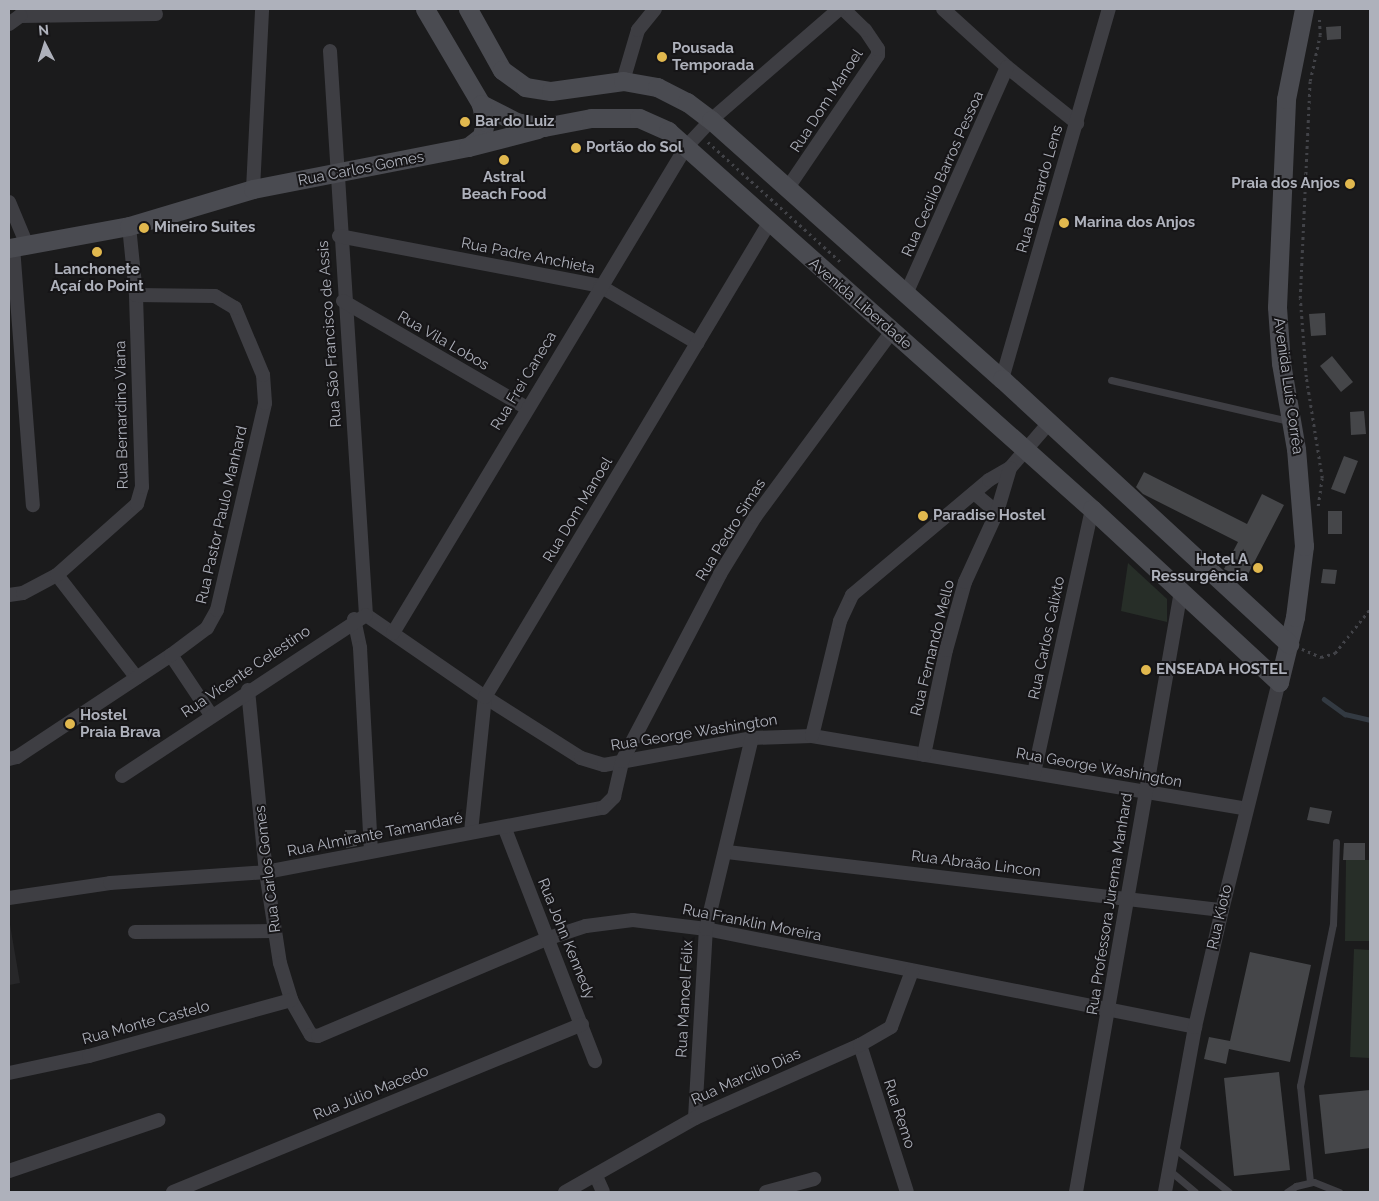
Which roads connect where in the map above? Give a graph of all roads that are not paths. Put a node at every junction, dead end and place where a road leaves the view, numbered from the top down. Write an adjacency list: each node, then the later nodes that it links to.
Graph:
1 (262, 9): 21 (street)
2 (425, 9): 14 (main road)
3 (468, 9): 13 (main road)
4 (655, 9): 13 (street)
5 (841, 9): 15 (street, Rua Frei Caneca); 22 (street, Rua Dom Manoel)
6 (943, 9): 12 (street)
7 (1109, 9): 16 (street, Rua Bernardo Lens)
8 (1311, 10): 37 (main road, Avenida Luís Corrêa)
9 (156, 14): 10 (street)
10 (17, 16)
11 (330, 51): 20 (street, Rua São Francisco de Assis)
12 (1006, 67): 16 (street); 29 (street, Rua Cecilio Barros Pessoa)
13 (623, 80): 15 (main road)
14 (481, 104): 17 (main road, Avenida Liberdade); 19 (main road)
15 (711, 120): 18 (street, Rua Frei Caneca); 22 (main road)
16 (1076, 122): 34 (street, Rua Bernardo Lens)
17 (544, 127): 18 (main road, Avenida Liberdade); 19 (main road, Rua Carlos Gomes)
18 (686, 147): 24 (main road, Avenida Liberdade); 28 (street, Rua Frei Caneca)
19 (468, 148): 20 (main road, Rua Carlos Gomes)
20 (336, 174): 21 (main road, Rua Carlos Gomes); 26 (street, Rua São Francisco de Assis)
21 (253, 189): 25 (main road, Rua Carlos Gomes)
22 (787, 189): 29 (main road)
23 (9, 202): 27 (street)
24 (769, 223): 32 (main road, Avenida Liberdade); 33 (street, Rua Dom Manoel)
25 (129, 226): 27 (main road, Rua Carlos Gomes); 30 (street, Rua Bernardino Viana)
26 (339, 236): 28 (street, Rua Padre Anchieta); 31 (street, Rua São Francisco de Assis)
27 (16, 247): 42 (street)
28 (600, 286): 33 (street, Rua Padre Anchieta); 36 (street, Rua Frei Caneca)
29 (906, 294): 34 (main road)
30 (136, 295): 45 (street, Rua Bernardino Viana); 51 (street, Rua Pastor Paulo Manhard)
31 (343, 301): 36 (street, Rua Vila Lobos); 48 (street, Rua São Francisco de Assis)
32 (892, 332): 39 (main road, Avenida Liberdade); 61 (street, Rua Pedro Simas)
33 (697, 343): 55 (street, Rua Dom Manoel)
34 (1002, 379): 38 (main road)
35 (1111, 380): 37 (lane)
36 (527, 408): 49 (street, Rua Frei Caneca)
37 (1292, 422): 50 (main road, Avenida Luís Corrêa)
38 (1049, 423): 39 (street); 50 (main road)
39 (1026, 451): 40 (street); 43 (main road, Avenida Liberdade)
40 (1010, 468): 41 (street); 44 (street, Rua Fernando Mello)
41 (974, 493): 44 (street); 57 (street)
42 (34, 505)
43 (1092, 509): 46 (main road, Avenida Liberdade); 62 (street, Rua Carlos Calixto)
44 (997, 512): 59 (street, Rua Fernando Mello)
45 (56, 575): 47 (street, Rua Bernardino Viana); 52 (street)
46 (1181, 591): 53 (main road, Avenida Liberdade); 64 (street, Rua Professora Jurema Manhard)
47 (9, 595)
48 (360, 617): 49 (street, Rua George Washington); 54 (street, Rua Vicente Celestino); 69 (street, Rua São Francisco de Assis)
49 (394, 633): 55 (street, Rua George Washington)
50 (1289, 644): 53 (main road, Rua Kioto)
51 (170, 654): 52 (street, Rua Pastor Paulo Manhard); 56 (street)
52 (137, 678): 60 (street, Rua Pastor Paulo Manhard)
53 (1279, 682): 65 (street, Rua Kioto)
54 (248, 690): 56 (street, Rua Vicente Celestino); 71 (street, Rua Carlos Gomes)
55 (485, 697): 61 (street, Rua George Washington); 67 (street, Rua Dom Manoel)
56 (211, 714): 63 (street, Rua Vicente Celestino)
57 (812, 736): 58 (street, Rua George Washington); 59 (street, Rua George Washington)
58 (752, 738): 61 (street, Rua George Washington); 70 (street, Rua Manoel Félix)
59 (924, 755): 62 (street, Rua George Washington)
60 (9, 759)
61 (622, 761): 66 (street, Rua Almirante Tamandaré)
62 (1034, 773): 64 (street, Rua George Washington)
63 (122, 776)
64 (1145, 794): 65 (street, Rua George Washington); 73 (street, Rua Professora Jurema Manhard)
65 (1246, 809): 74 (street, Rua Kioto)
66 (505, 829): 67 (street, Rua Almirante Tamandaré); 78 (street, Rua John Kennedy)
67 (471, 832): 69 (street, Rua Almirante Tamandaré)
68 (1336, 842): 95 (lane)
69 (371, 851): 71 (street, Rua Almirante Tamandaré)
70 (727, 852): 73 (street, Rua Abraão Lincon); 75 (street, Rua Manoel Félix)
71 (266, 872): 72 (street, Rua Almirante Tamandaré); 76 (street, Rua Carlos Gomes)
72 (9, 898)
73 (1127, 898): 74 (street, Rua Abraão Lincon); 81 (street, Rua Professora Jurema Manhard)
74 (1222, 910): 83 (street, Rua Kioto)
75 (706, 928): 78 (street, Rua Franklin Moreira); 79 (street, Rua Franklin Moreira); 88 (street, Rua Manoel Félix)
76 (275, 931): 77 (street); 80 (street, Rua Carlos Gomes)
77 (135, 932)
78 (549, 938): 82 (street, Rua John Kennedy); 84 (street, Rua Franklin Moreira)
79 (912, 971): 81 (street, Rua Franklin Moreira); 85 (street, Rua Marcílio Dias)
80 (291, 1000): 84 (street, Rua Carlos Gomes); 87 (street, Rua Monte Castelo)
81 (1110, 1011): 83 (street, Rua Franklin Moreira); 101 (street, Rua Professora Jurema Manhard)
82 (582, 1024): 86 (street, Rua John Kennedy); 96 (street, Rua Júlio Macedo)
83 (1196, 1027): 90 (street, Rua Kioto)
84 (318, 1036)
85 (860, 1045): 88 (street, Rua Marcílio Dias); 100 (street, Rua Remo)
86 (595, 1061)
87 (9, 1073)
88 (695, 1118): 93 (street, Rua Marcílio Dias)
89 (160, 1120): 92 (street)
90 (1173, 1147): 91 (street, Rua Kioto); 104 (lane)
91 (1169, 1170): 102 (street, Rua Kioto); 103 (lane)
92 (9, 1171)
93 (596, 1176): 97 (street, Rua Marcílio Dias); 98 (street)
94 (814, 1179): 99 (street)
95 (1310, 1182): 105 (lane); 106 (lane)
96 (173, 1192)
97 (565, 1192)
98 (603, 1192)
99 (766, 1192)
100 (907, 1192)
101 (1076, 1192)
102 (1165, 1192)
103 (1195, 1192)
104 (1229, 1192)
105 (1287, 1192)
106 (1339, 1192)

